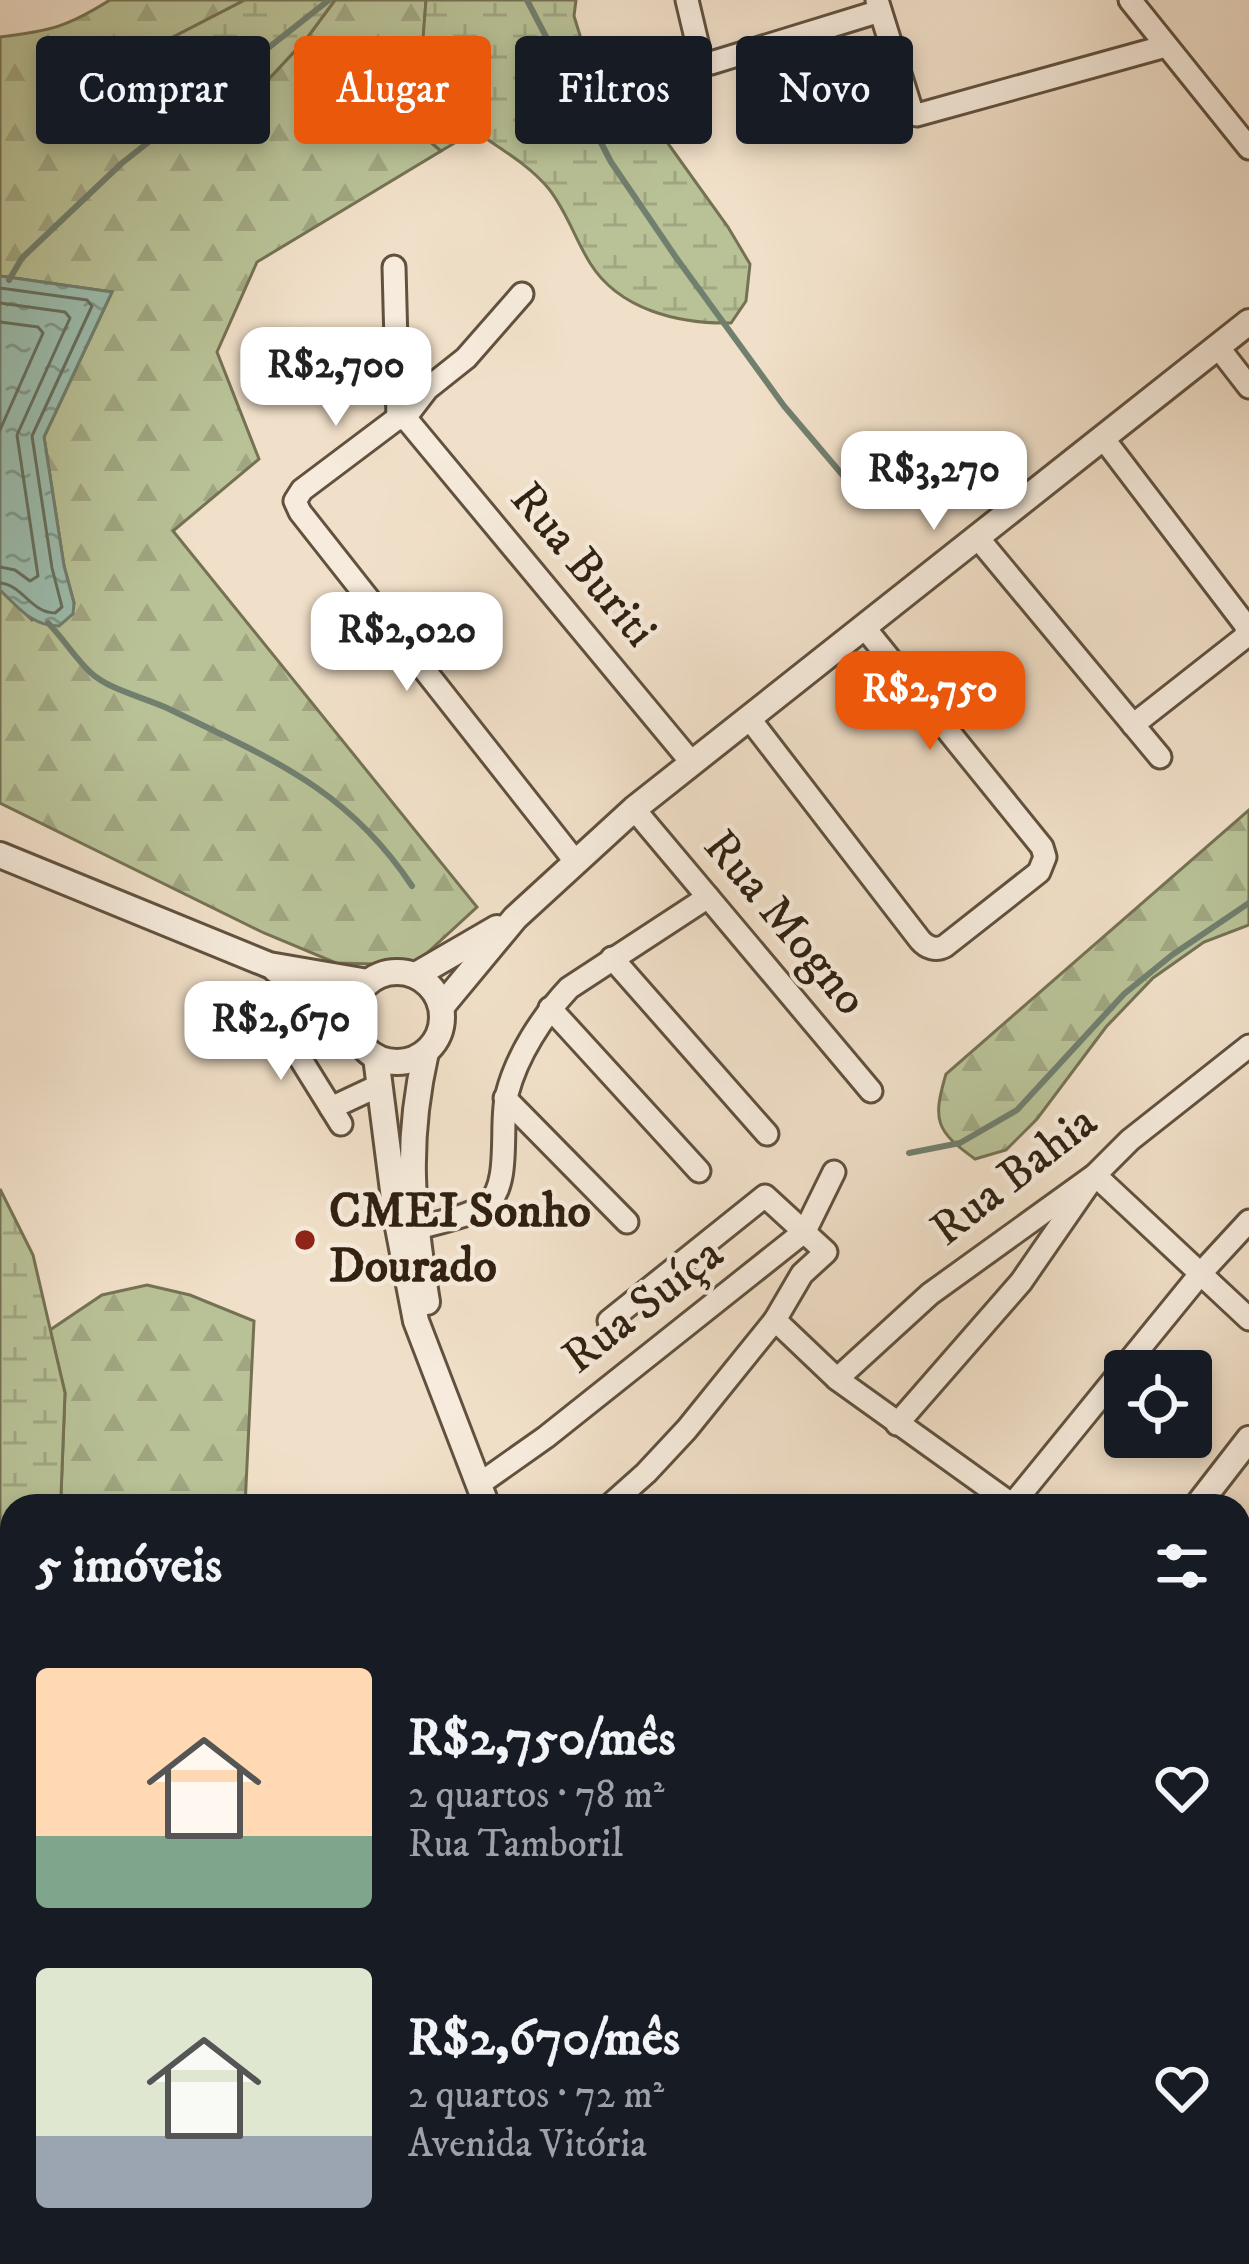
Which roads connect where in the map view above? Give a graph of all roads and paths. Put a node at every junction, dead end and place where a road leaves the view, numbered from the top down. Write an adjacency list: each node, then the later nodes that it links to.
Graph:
1 (686, 0): 3 (street)
2 (1130, 0): 4 (street)
3 (878, 5): 4 (street)
4 (1166, 46): 5 (street)
5 (1249, 148)
6 (394, 267): 11 (street)
7 (522, 295): 11 (street)
8 (1249, 322): 9 (street)
9 (1218, 347): 10 (street); 12 (street)
10 (1249, 387)
11 (403, 419): 18 (street, Rua Buriti); 20 (street)
12 (1103, 438): 13 (street); 16 (street)
13 (977, 537): 14 (street); 16 (street)
14 (864, 627): 15 (street); 15 (street)
15 (749, 718): 18 (street)
16 (1133, 725): 17 (street)
17 (1160, 758)
18 (692, 764): 19 (street)
19 (634, 809): 20 (street); 22 (street, Rua Mogno)
20 (575, 860): 23 (street)
21 (2, 863): 25 (street)
22 (708, 897): 24 (street); 36 (street, Rua Mogno)
23 (515, 918): 26 (street); 29 (street)
24 (612, 958): 30 (street); 38 (street)
25 (269, 965): 27 (street); 28 (street)
26 (416, 975): 27 (street); 29 (street)
27 (368, 982): 31 (street)
28 (324, 1003): 31 (street); 35 (street)
29 (442, 1006): 33 (street)
30 (550, 1008): 37 (street); 39 (street)
31 (352, 1020): 34 (street)
32 (1249, 1046): 41 (street, Rua Bahia)
33 (426, 1052): 34 (street); 44 (street)
34 (376, 1057): 35 (street)
35 (378, 1086): 50 (street)
36 (871, 1091)
37 (506, 1098): 43 (street); 44 (street)
38 (767, 1134)
39 (699, 1172)
40 (834, 1172): 45 (street, Rua Suíça)
41 (1095, 1175): 46 (street); 51 (street, Rua Bahia); 52 (street)
42 (1249, 1221): 46 (street)
43 (627, 1222)
44 (416, 1229): 50 (street)
45 (805, 1231): 48 (street); 49 (street); 55 (street, Rua Suíça)
46 (1201, 1274): 47 (street); 58 (street)
47 (1249, 1318)
48 (775, 1320): 51 (street); 56 (street)
49 (609, 1321)
50 (435, 1364): 54 (street)
51 (837, 1379): 52 (street)
52 (897, 1424): 57 (street)
53 (1249, 1439): 59 (street)
54 (482, 1494)
55 (485, 1494)
56 (621, 1494)
57 (996, 1494)
58 (1023, 1494)
59 (1207, 1494)

